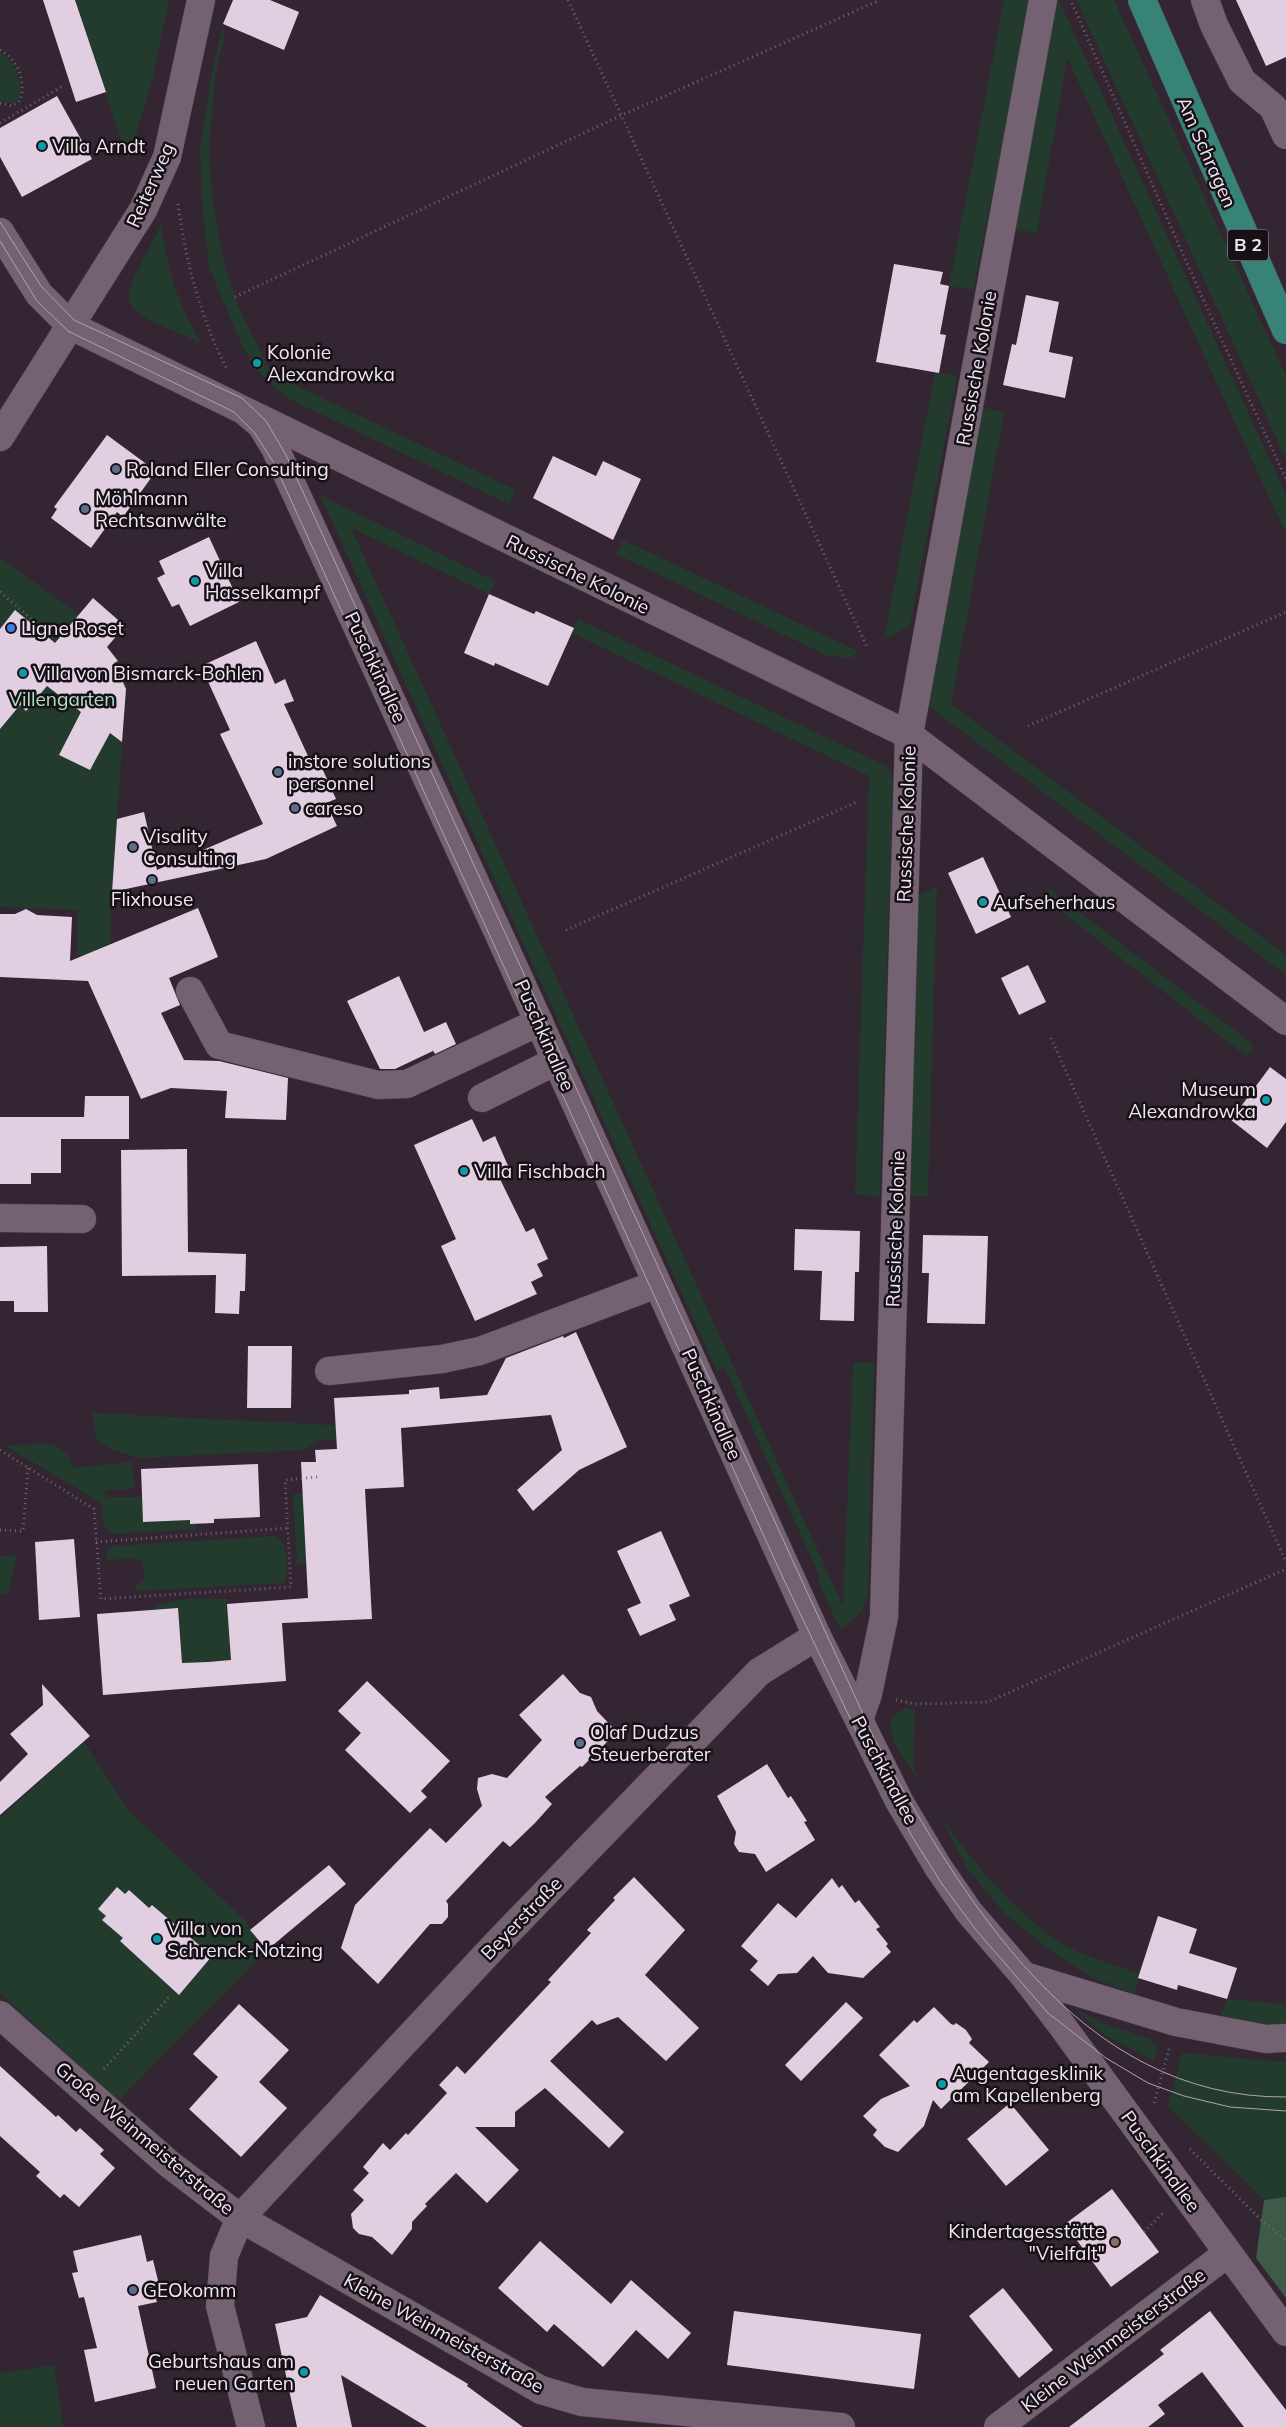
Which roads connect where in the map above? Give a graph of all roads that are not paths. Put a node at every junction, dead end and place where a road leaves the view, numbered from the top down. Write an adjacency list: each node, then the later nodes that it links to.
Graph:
1 (201, 0): 7 (street, Reiterweg)
2 (1043, 0): 11 (street, Russische Kolonie)
3 (1142, 0): 8 (main road, Am Schragen / B 2)
4 (1205, 0): 5 (street)
5 (1286, 134)
6 (0, 232): 7 (street, Russische Kolonie)
7 (71, 326): 9 (street, Russische Kolonie); 10 (street, Reiterweg)
8 (1286, 330)
9 (248, 413): 11 (street, Russische Kolonie); 14 (street, Puschkinallee)
10 (0, 437)
11 (909, 735): 13 (street, Russische Kolonie); 22 (street, Russische Kolonie)
12 (190, 991): 14 (street)
13 (1286, 1021)
14 (539, 1022): 15 (street, Puschkinallee)
15 (556, 1061): 16 (street); 19 (street, Puschkinallee)
16 (482, 1098)
17 (0, 1218): 18 (street)
18 (82, 1219)
19 (657, 1284): 20 (street); 21 (street, Puschkinallee)
20 (328, 1371)
21 (817, 1636): 22 (street, Puschkinallee); 26 (street, Beyerstraße)
22 (859, 1720): 23 (street, Puschkinallee)
23 (1024, 1976): 25 (street); 27 (street, Puschkinallee)
24 (0, 2015): 26 (street, Große Weinmeisterstraße)
25 (1286, 2038)
26 (240, 2218): 29 (street, Kleine Weinmeisterstraße); 30 (street, Große Weinmeisterstraße)
27 (1228, 2253): 28 (street, Puschkinallee); 32 (street, Kleine Weinmeisterstraße)
28 (1286, 2332)
29 (622, 2417): 31 (street, Kleine Weinmeisterstraße)
30 (251, 2427)
31 (840, 2427)
32 (998, 2427)

